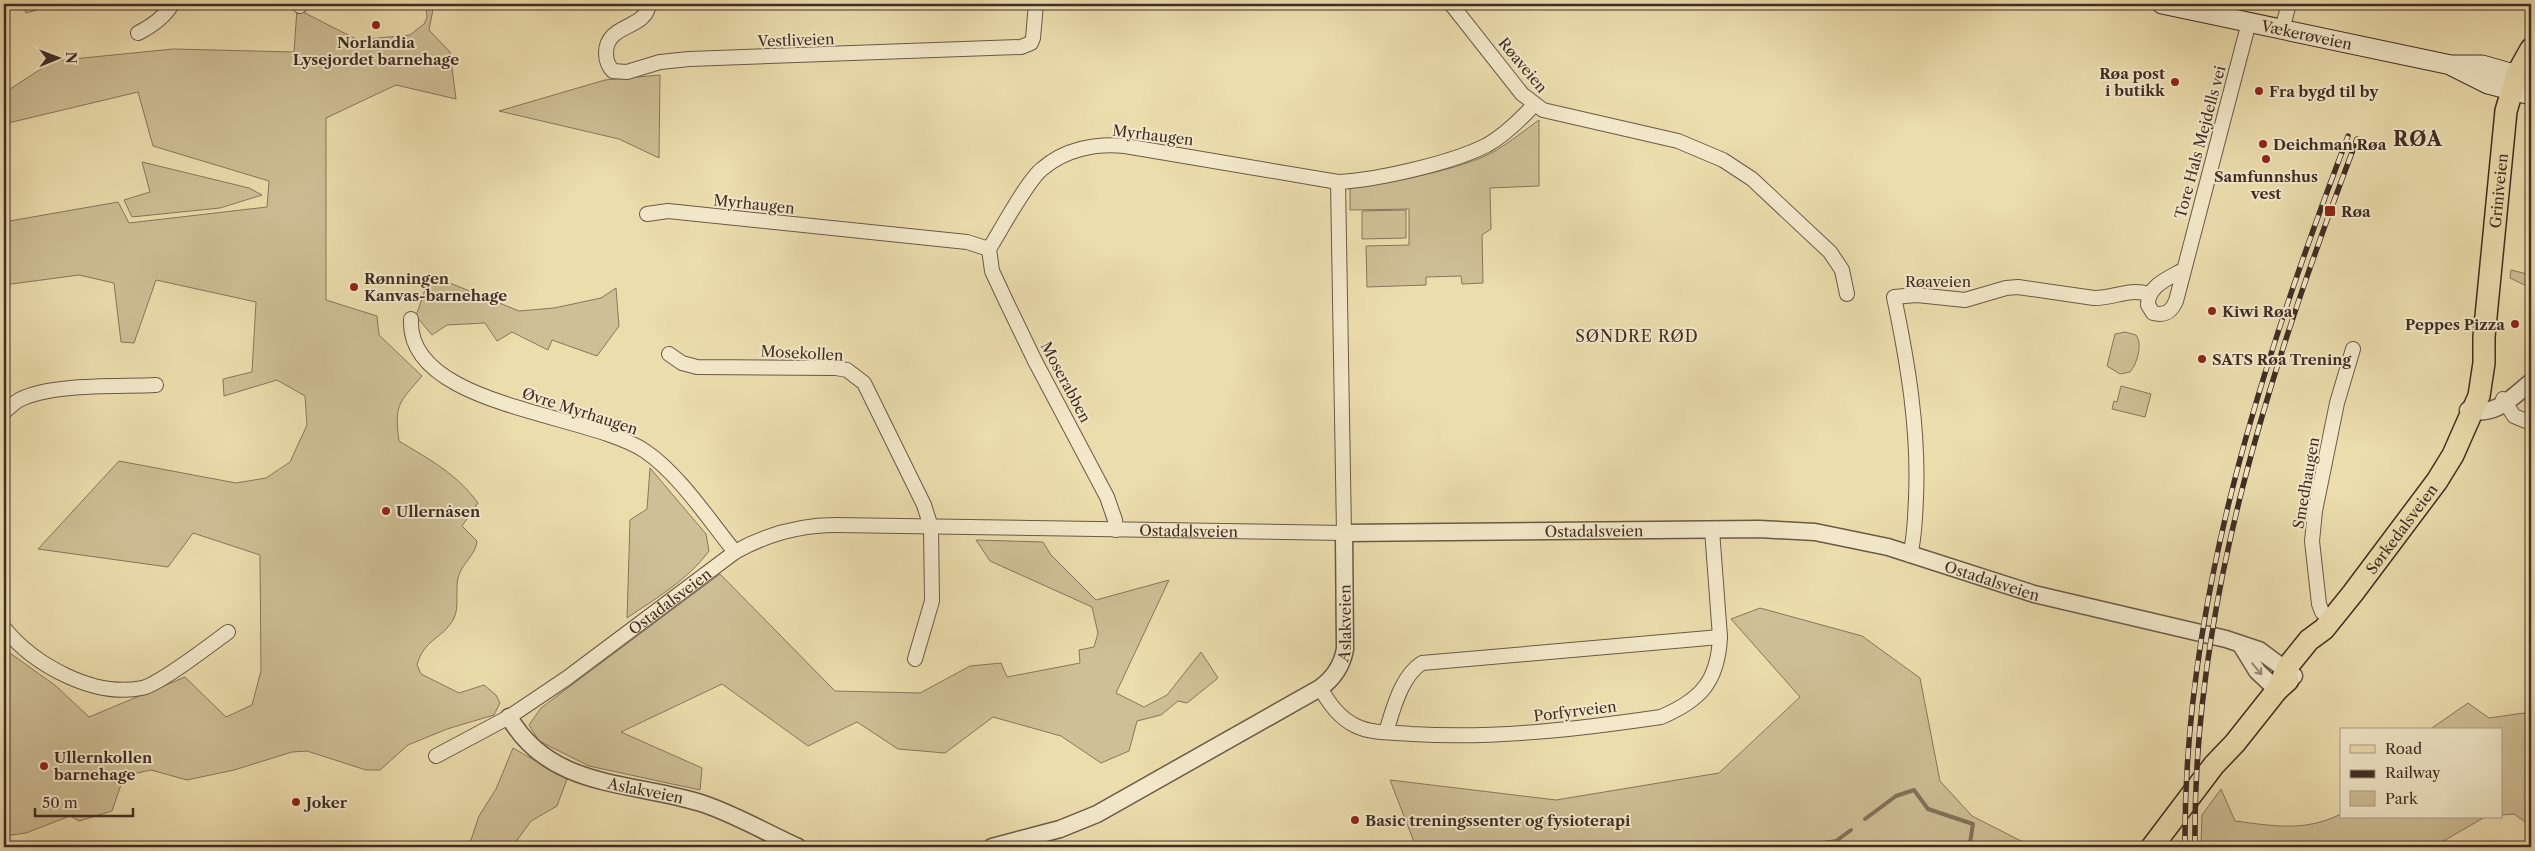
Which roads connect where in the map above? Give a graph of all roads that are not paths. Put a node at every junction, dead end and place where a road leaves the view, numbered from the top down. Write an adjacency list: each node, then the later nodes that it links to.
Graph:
1 (172, 4): 10 (street)
2 (649, 4): 3 (street, Vestliveien)
3 (1036, 4)
4 (1451, 4): 13 (street, Røaveien)
5 (2162, 4): 7 (main road, Vækerøveien)
6 (2289, 4): 9 (street)
7 (2195, 7): 8 (main road, Vækerøveien)
8 (2249, 22): 9 (main road, Vækerøveien); 17 (street, Tore Hals Mejdells vei)
9 (2282, 29): 12 (main road, Vækerøveien)
10 (138, 33)
11 (2531, 49): 12 (main road, Griniveien)
12 (2523, 84): 26 (main road, Griniveien)
13 (1534, 105): 14 (street, Myrhaugen); 18 (street, Røaveien)
14 (1338, 182): 16 (street, Myrhaugen); 32 (street, Aslakveien)
15 (647, 214): 16 (street, Myrhaugen)
16 (989, 249): 30 (street, Moserabben)
17 (2183, 270): 19 (street); 19 (street, Tore Hals Mejdells vei)
18 (1847, 294)
19 (2149, 294): 34 (street, Røaveien)
20 (411, 319): 33 (street, Øvre Myrhaugen)
21 (2353, 349): 35 (street, Smedhaugen)
22 (669, 354): 29 (street, Mosekollen)
23 (2531, 382): 25 (street)
24 (156, 385): 27 (street)
25 (2505, 401): 26 (street); 28 (street)
26 (2472, 407): 35 (main road, Sørkedalsveien)
27 (4, 412)
28 (2531, 423)
29 (931, 527): 30 (street, Ostadalsveien); 33 (street, Ostadalsveien); 40 (street)
30 (1116, 530): 32 (street, Ostadalsveien)
31 (1712, 530): 32 (street, Ostadalsveien); 34 (street, Ostadalsveien); 38 (street, Porfyrveien)
32 (1344, 533): 42 (street, Aslakveien)
33 (735, 552): 44 (street, Ostadalsveien)
34 (1910, 554): 39 (street, Ostadalsveien)
35 (2328, 624): 41 (main road, Sørkedalsveien)
36 (4, 628): 37 (street)
37 (228, 632)
38 (1720, 637): 45 (street); 45 (street, Porfyrveien)
39 (2241, 645): 41 (street, Ostadalsveien); 43 (street, one-way to 43)
40 (915, 659)
41 (2290, 673): 43 (main road, Sørkedalsveien)
42 (1320, 688): 45 (street, Porfyrveien); 48 (street, Aslakveien)
43 (2277, 690): 49 (main road, Sørkedalsveien)
44 (509, 716): 46 (street, Ostadalsveien); 47 (street, Aslakveien)
45 (1386, 732)
46 (436, 756)
47 (798, 847)
48 (992, 847)
49 (2152, 847)

